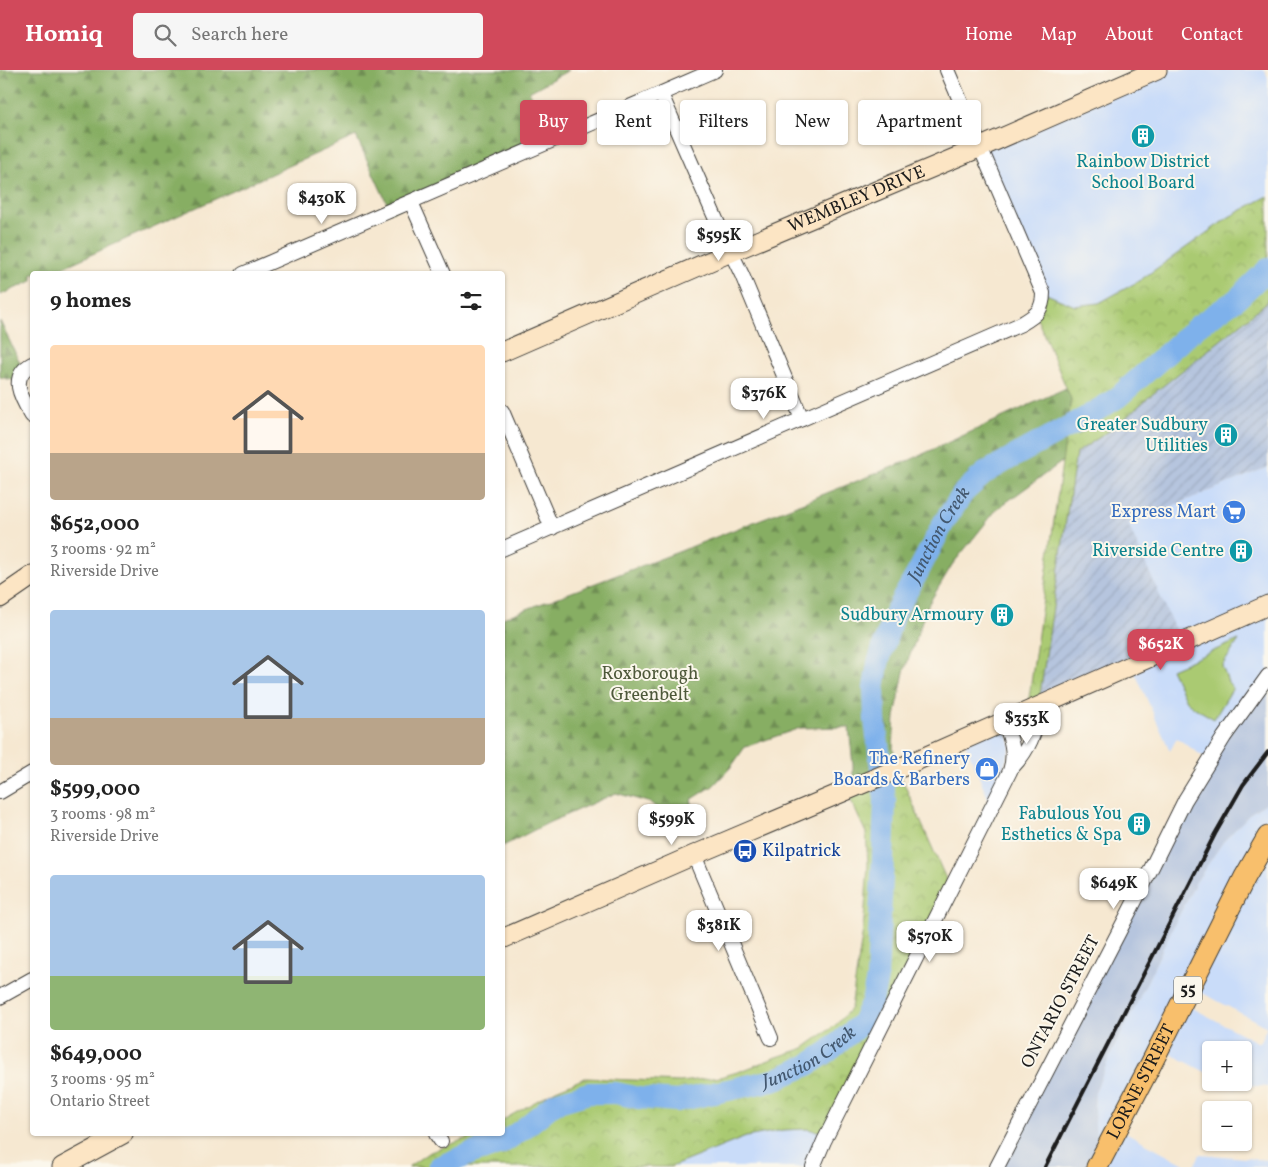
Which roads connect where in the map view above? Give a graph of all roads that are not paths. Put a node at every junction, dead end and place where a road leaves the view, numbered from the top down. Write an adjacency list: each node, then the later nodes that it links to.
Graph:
1 (715, 70): 4 (street)
2 (948, 70): 5 (street)
3 (1157, 70): 5 (street, WEMBLEY DRIVE)
4 (661, 94): 6 (street); 7 (street)
5 (981, 148): 7 (street, WEMBLEY DRIVE); 14 (street)
6 (411, 202): 8 (street); 9 (street)
7 (731, 252): 10 (street, WEMBLEY DRIVE); 14 (street)
8 (250, 271)
9 (441, 271)
10 (505, 351)
11 (30, 366): 12 (street)
12 (30, 412)
13 (505, 418): 15 (street)
14 (802, 419): 15 (street)
15 (552, 528): 16 (street)
16 (505, 548)
17 (30, 577): 18 (street)
18 (0, 598)
19 (1268, 605): 21 (street)
20 (1268, 676): 35 (street, ONTARIO STREET)
21 (1040, 705): 22 (street); 23 (street)
22 (1004, 722): 23 (street); 27 (street)
23 (1010, 771): 34 (street)
24 (30, 774): 25 (street)
25 (0, 792)
26 (1268, 837): 36 (main road, LORNE STREET / 55)
27 (694, 855): 28 (street); 31 (street)
28 (505, 938)
29 (30, 980): 30 (street)
30 (0, 997)
31 (771, 1038)
32 (120, 1136): 33 (street)
33 (62, 1167)
34 (813, 1167)
35 (997, 1167)
36 (1097, 1167)

